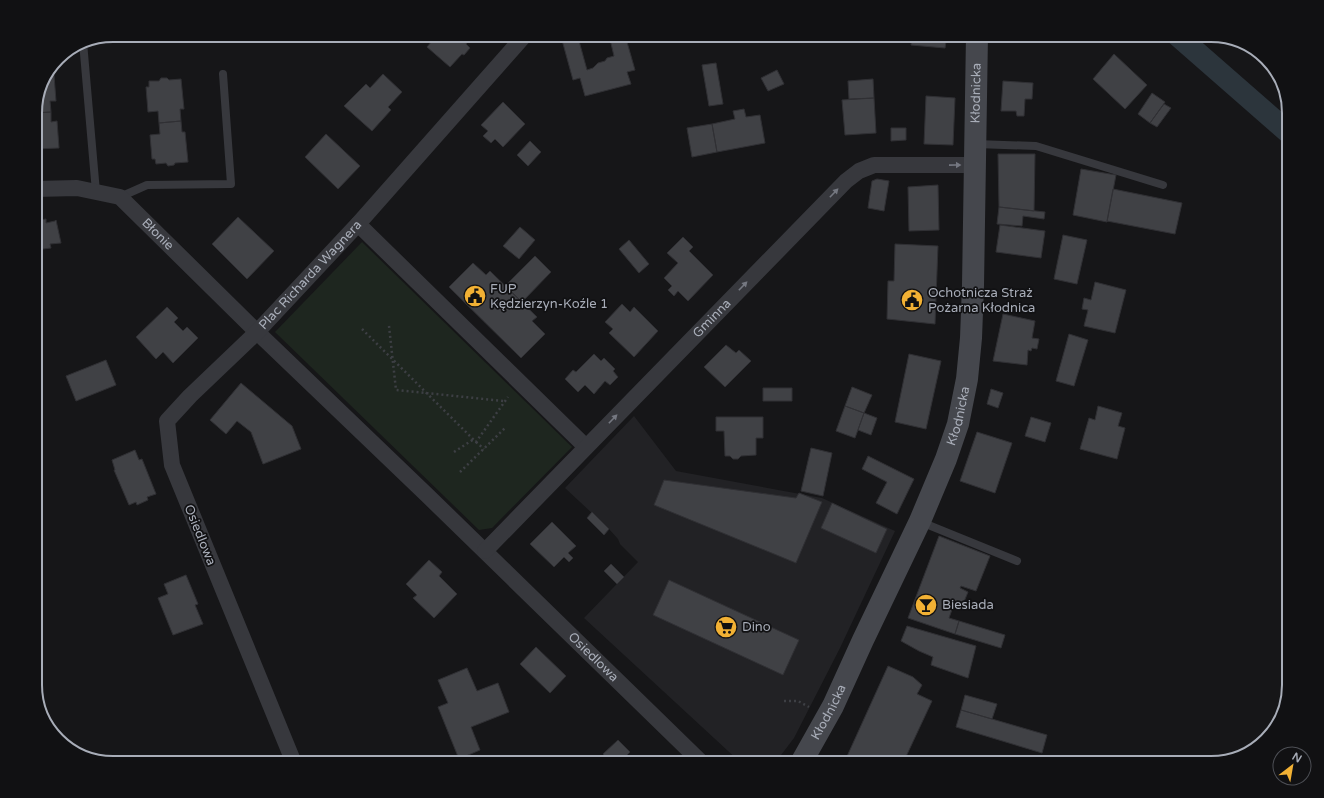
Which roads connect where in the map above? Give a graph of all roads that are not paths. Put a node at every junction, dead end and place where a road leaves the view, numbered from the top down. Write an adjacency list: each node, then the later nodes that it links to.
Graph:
1 (519, 42): 10 (street, Plac Richarda Wagnera)
2 (977, 42): 5 (main road, Kłodnicka)
3 (83, 49): 8 (lane)
4 (223, 74): 9 (lane)
5 (975, 155): 6 (lane); 12 (street, Gminna, one-way to 5); 13 (main road, Kłodnicka)
6 (1163, 185)
7 (42, 189): 8 (street)
8 (96, 192): 9 (street)
9 (120, 197): 11 (street, Błonie)
10 (358, 224): 11 (street, Plac Richarda Wagnera); 12 (street)
11 (257, 332): 14 (street, Plac Richarda Wagnera); 16 (street, Osiedlowa)
12 (586, 447): 14 (street, Gminna)
13 (920, 522): 15 (lane); 18 (main road, Kłodnicka)
14 (485, 551): 17 (street, Osiedlowa)
15 (1017, 561)
16 (291, 756)
17 (695, 756)
18 (805, 756)

